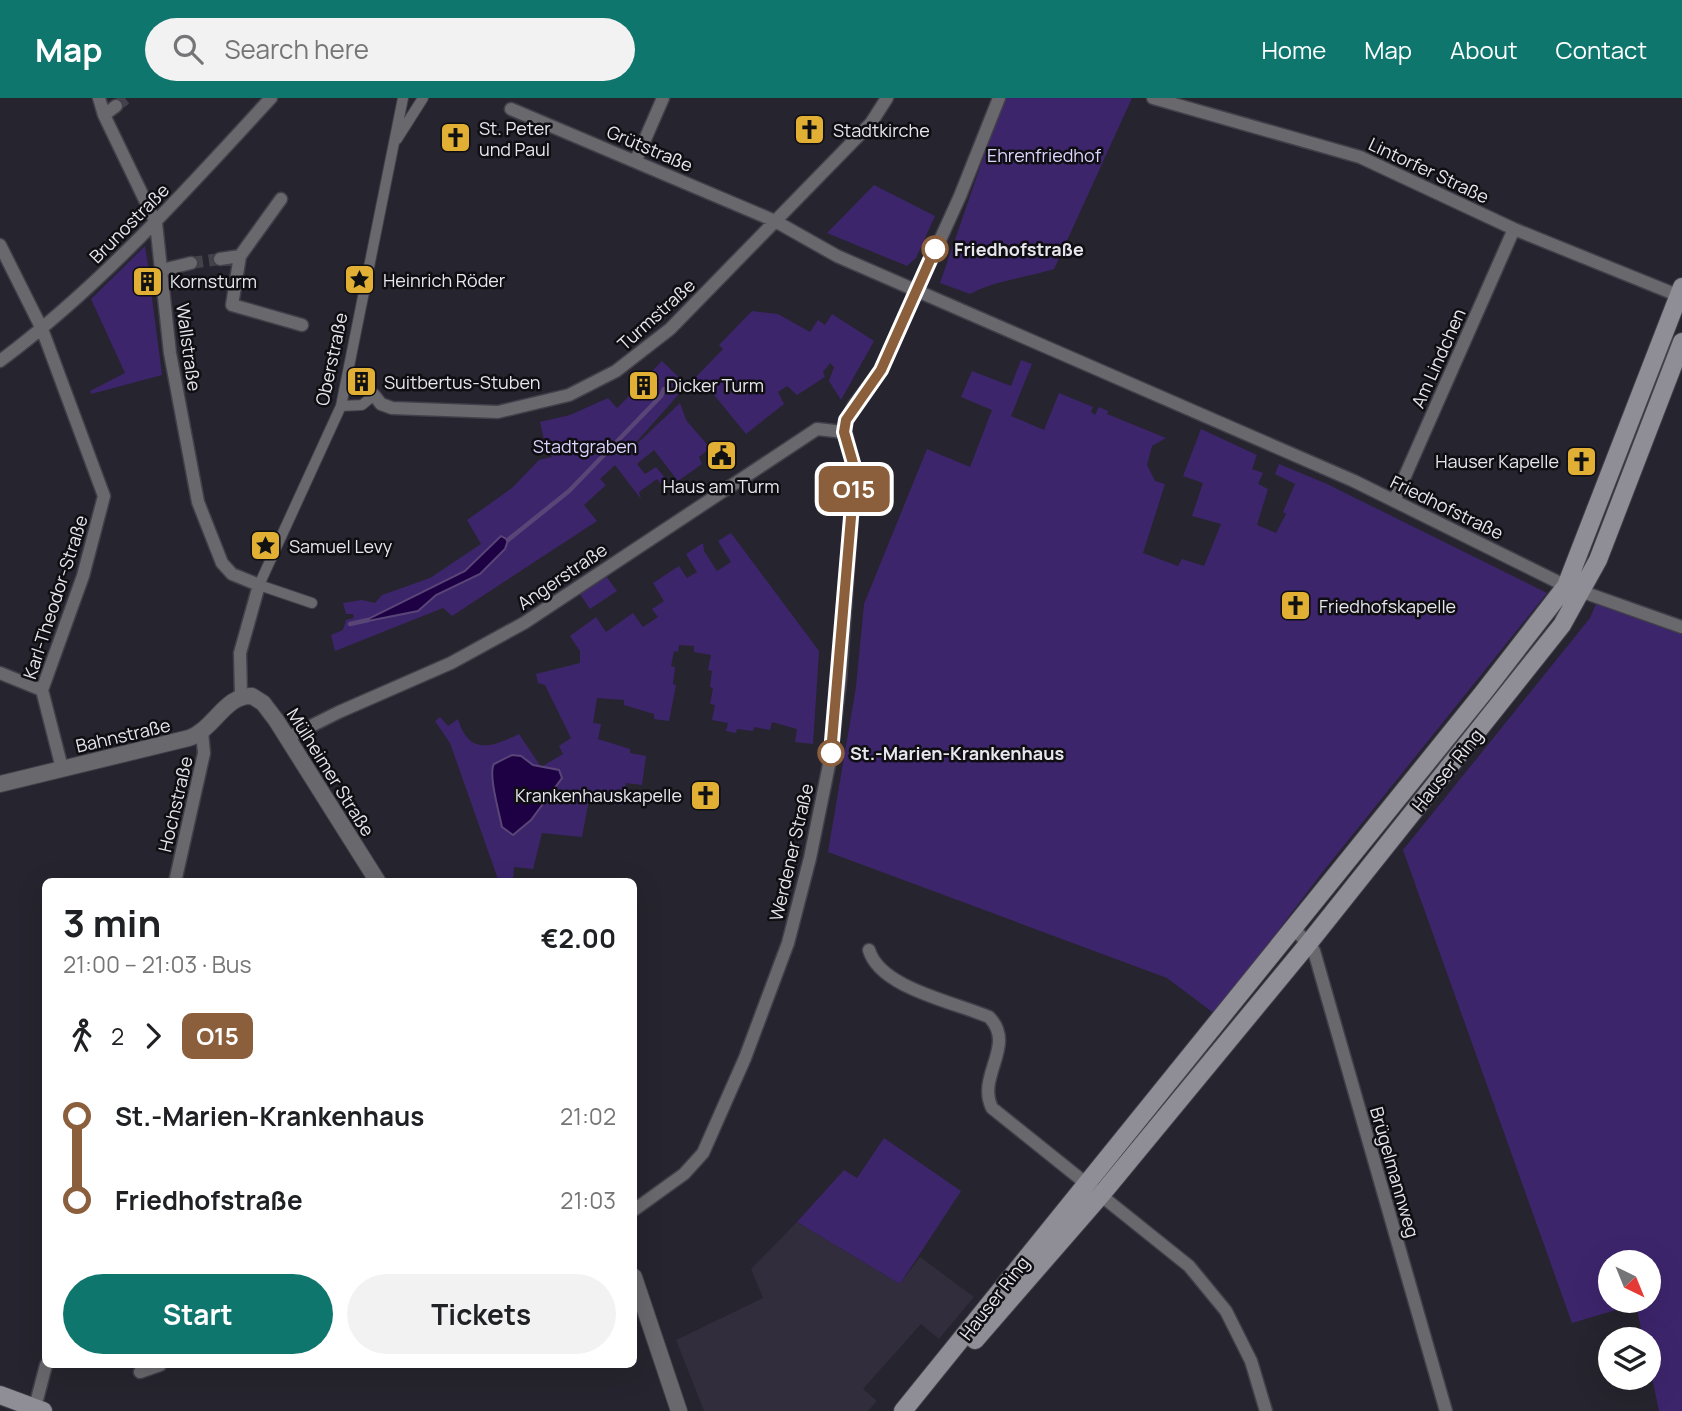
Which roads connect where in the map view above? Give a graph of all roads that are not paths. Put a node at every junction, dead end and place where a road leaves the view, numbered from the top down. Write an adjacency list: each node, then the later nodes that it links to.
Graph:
1 (99, 98): 11 (street, Wallstraße)
2 (271, 98): 16 (street, Brunostraße)
3 (403, 98): 12 (street, Oberstraße)
4 (423, 98): 12 (street)
5 (663, 98): 13 (street)
6 (887, 98): 15 (street, Turmstraße)
7 (999, 98): 23 (street)
8 (1153, 98): 17 (street, Lintorfer Straße)
9 (513, 103): 13 (street, Grütstraße)
10 (116, 106): 11 (street)
11 (104, 115): 16 (street, Wallstraße)
12 (390, 151): 30 (street, Oberstraße)
13 (636, 160): 15 (street, Grütstraße)
14 (281, 199): 19 (street)
15 (775, 221): 23 (street, Friedhofstraße); 29 (street, Turmstraße)
16 (156, 223): 22 (street, Wallstraße); 26 (street, Brunostraße)
17 (1514, 229): 24 (street, Lintorfer Straße); 32 (street, Am Lindchen)
18 (0, 245): 26 (street, Karl-Theodor-Straße)
19 (240, 256): 20 (street); 25 (street)
20 (220, 259)
21 (191, 263): 22 (street)
22 (162, 270): 33 (street, Wallstraße)
23 (917, 289): 31 (street); 32 (street, Friedhofstraße)
24 (1681, 293): 34 (main road, Hauser Ring)
25 (302, 326)
26 (42, 329): 28 (street, Brunostraße); 38 (street, Karl-Theodor-Straße)
27 (1682, 342): 34 (main road, Hauser Ring)
28 (0, 361)
29 (374, 395): 30 (street, Turmstraße)
30 (341, 406): 33 (street, Oberstraße)
31 (844, 432): 41 (street, Angerstraße); 50 (street, Werdener Straße)
32 (1394, 501): 34 (street, Friedhofstraße)
33 (259, 585): 35 (street); 39 (street, Oberstraße)
34 (1574, 590): 36 (street, Friedhofstraße); 46 (main road, Hauser Ring); 47 (main road, Hauser Ring)
35 (312, 603)
36 (1682, 628)
37 (0, 673): 38 (street)
38 (42, 690): 42 (street, Karl-Theodor-Straße)
39 (241, 696): 40 (street, Bahnstraße); 41 (street, Mülheimer Straße)
40 (202, 732): 42 (street, Bahnstraße); 44 (street, Hochstraße)
41 (287, 738): 45 (street, Mülheimer Straße)
42 (62, 768): 43 (street, Bahnstraße)
43 (0, 785)
44 (176, 878)
45 (375, 878)
46 (1293, 927): 47 (street); 51 (main road, Hauser Ring)
47 (1307, 944): 52 (main road, Hauser Ring); 64 (street, Brügelmannweg)
48 (869, 950): 51 (street)
49 (741, 1037): 50 (street)
50 (745, 1058): 53 (street, Werdener Straße)
51 (1086, 1185): 52 (street); 61 (main road, Hauser Ring)
52 (1101, 1195): 62 (main road, Hauser Ring); 63 (street)
53 (637, 1208)
54 (637, 1286): 60 (street)
55 (45, 1368): 59 (street)
56 (151, 1368): 57 (street)
57 (140, 1372)
58 (0, 1395): 59 (main road)
59 (38, 1410)
60 (679, 1411)
61 (904, 1411)
62 (913, 1411)
63 (1266, 1411)
64 (1446, 1411)

